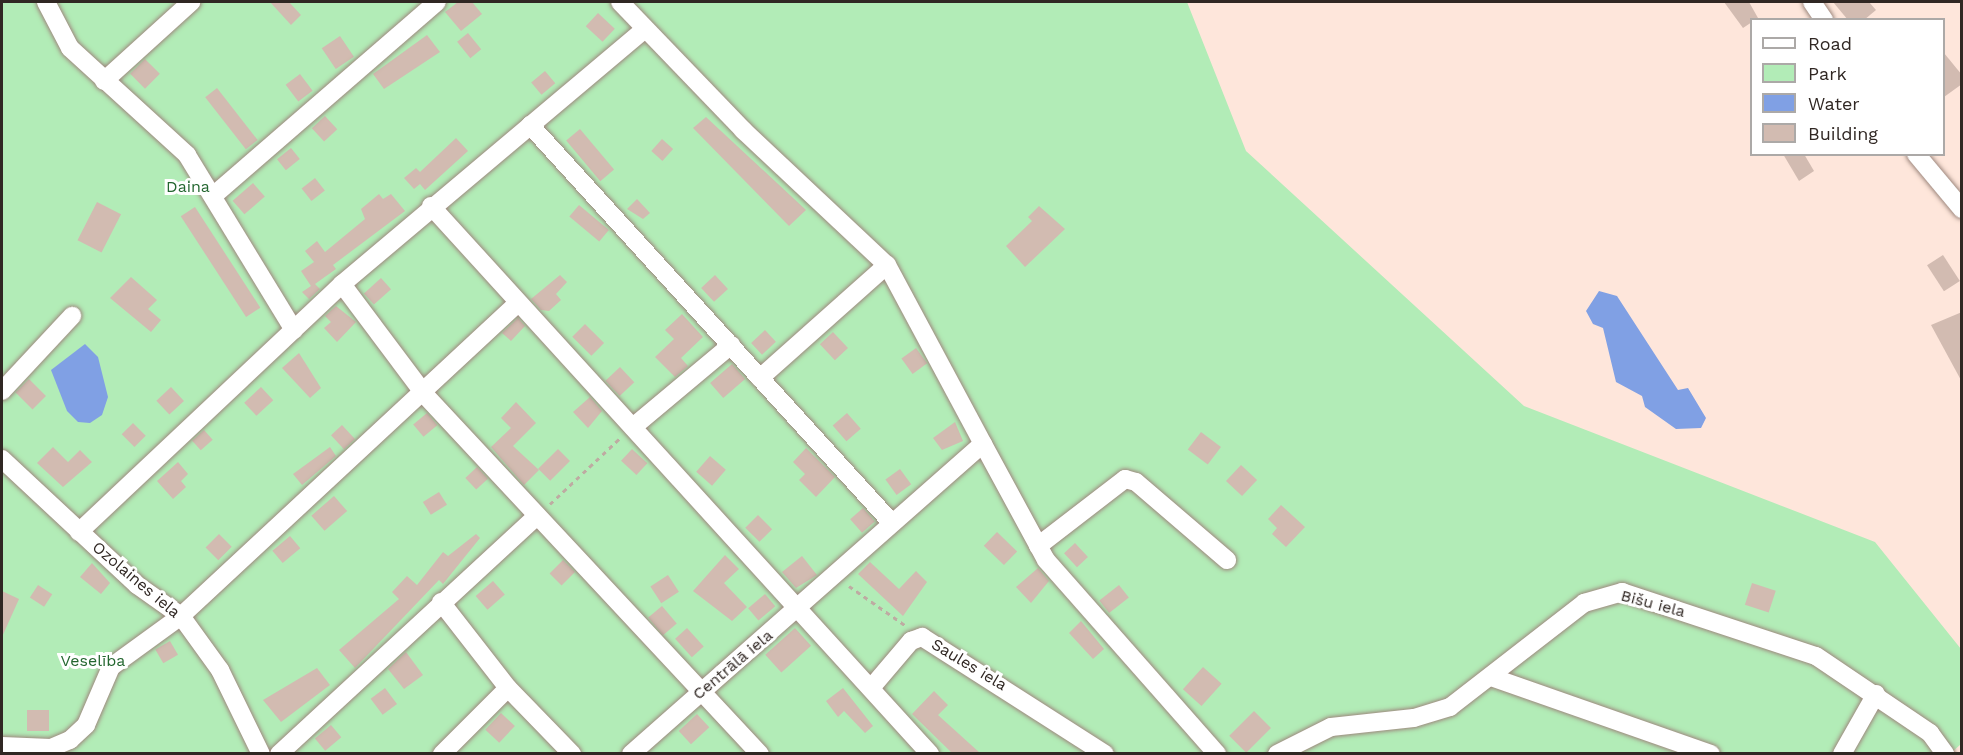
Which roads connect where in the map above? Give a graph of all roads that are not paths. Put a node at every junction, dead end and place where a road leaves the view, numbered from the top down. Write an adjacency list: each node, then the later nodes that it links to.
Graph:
1 (46, 2): 8 (street)
2 (191, 2): 8 (street)
3 (437, 2): 11 (street)
4 (620, 2): 7 (street)
5 (1812, 2): 6 (street)
6 (1823, 18)
7 (644, 30): 9 (street); 14 (street)
8 (104, 81): 11 (street)
9 (530, 125): 12 (street); 19 (street)
10 (1918, 156): 13 (street)
11 (213, 196): 18 (street)
12 (431, 206): 15 (street); 16 (street)
13 (1961, 209)
14 (887, 265): 20 (street); 24 (street)
15 (342, 284): 18 (street); 22 (street)
16 (518, 303): 22 (street); 23 (street)
17 (72, 316): 21 (street)
18 (294, 330): 28 (street)
19 (731, 345): 20 (street); 23 (street)
20 (760, 378): 27 (street)
21 (2, 391)
22 (425, 394): 26 (street); 33 (street)
23 (633, 427): 32 (street)
24 (982, 444): 27 (street, Centrālā iela); 29 (street)
25 (2, 459): 28 (street, Ozolaines iela)
26 (537, 516): 31 (street); 37 (street)
27 (891, 522): 32 (street, Centrālā iela)
28 (80, 532): 33 (street, Ozolaines iela)
29 (1038, 546): 30 (street); 48 (street)
30 (1227, 560)
31 (441, 602): 35 (street); 41 (street)
32 (797, 610): 36 (street); 37 (street, Centrālā iela)
33 (181, 616): 39 (street); 40 (street, Ozolaines iela)
34 (1491, 677): 38 (street, Bišu iela); 49 (street, Bišu iela); 50 (street)
35 (508, 688): 42 (street); 43 (street)
36 (871, 688): 46 (street); 47 (street, Saules iela)
37 (698, 693): 44 (street, Centrālā iela); 45 (street)
38 (1876, 694): 51 (street); 52 (street, Bišu iela)
39 (2, 746)
40 (261, 753)
41 (279, 753)
42 (442, 753)
43 (572, 753)
44 (631, 753)
45 (760, 753)
46 (930, 753)
47 (1105, 753)
48 (1217, 753)
49 (1277, 753)
50 (1711, 753)
51 (1842, 753)
52 (1945, 753)

